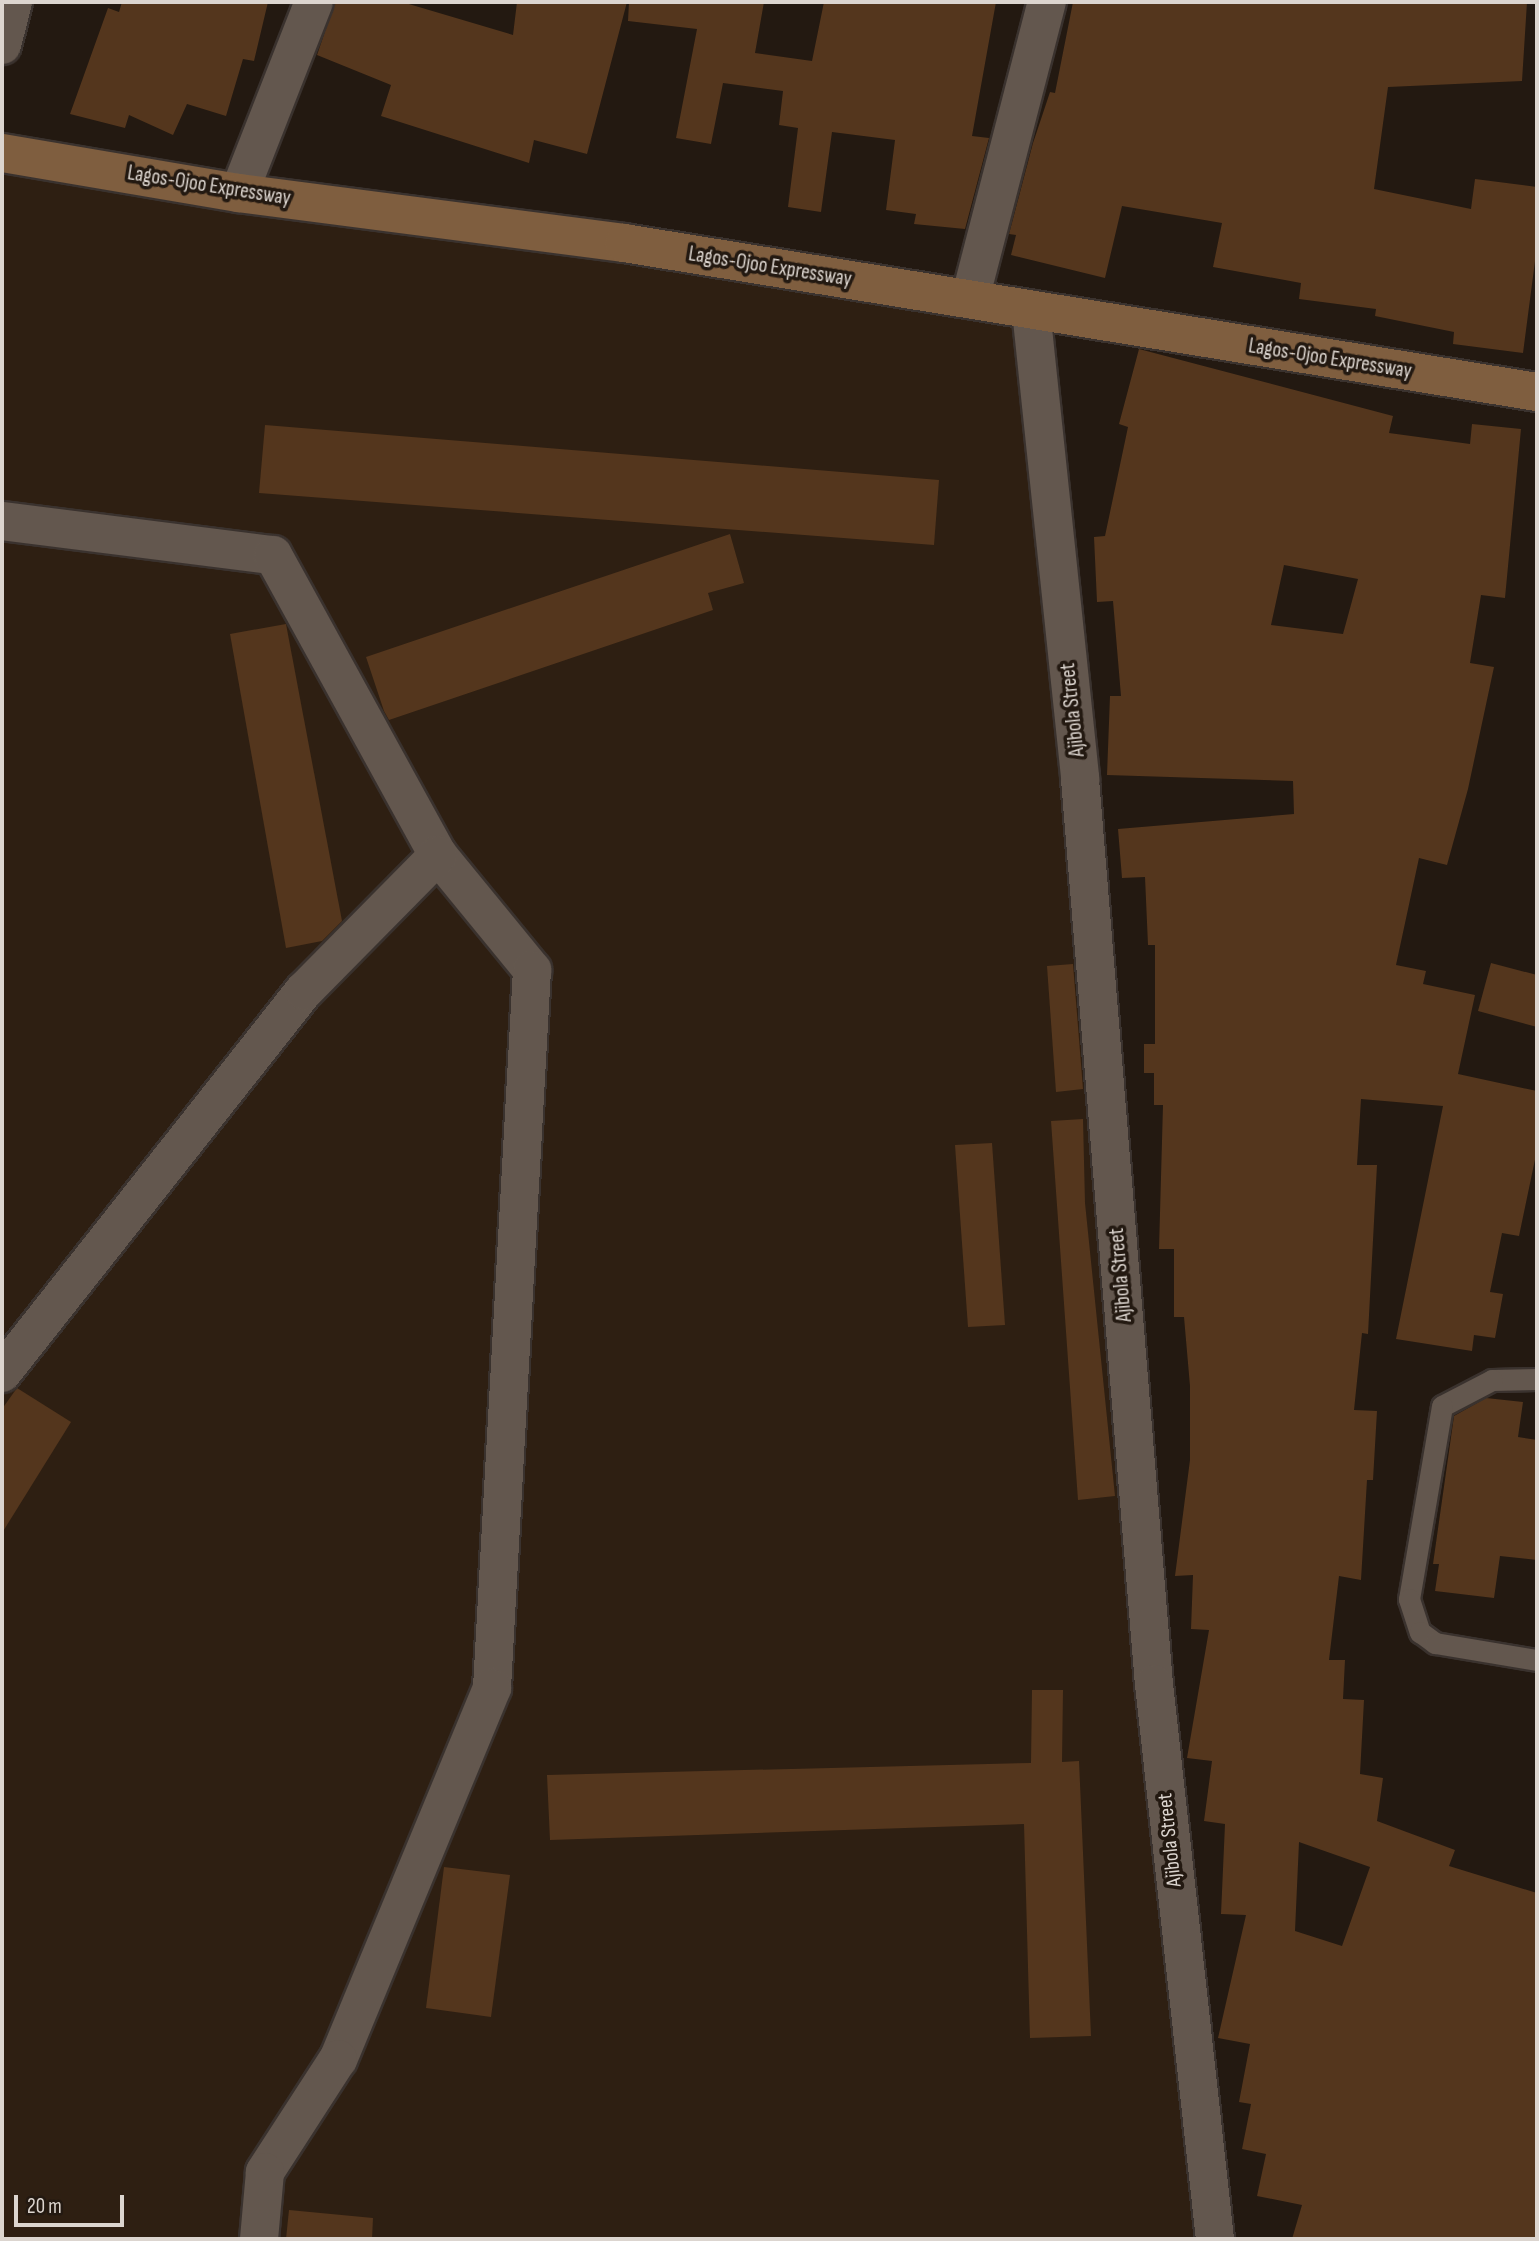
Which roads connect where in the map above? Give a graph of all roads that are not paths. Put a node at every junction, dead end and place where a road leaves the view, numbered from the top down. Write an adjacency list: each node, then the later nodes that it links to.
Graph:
1 (13, 2): 4 (street)
2 (314, 2): 6 (street)
3 (1047, 2): 7 (street)
4 (2, 45)
5 (2, 153): 6 (main road, Lagos-Ojoo Expressway)
6 (239, 193): 7 (main road, Lagos-Ojoo Expressway)
7 (970, 299): 8 (main road, Lagos-Ojoo Expressway)
8 (1031, 310): 9 (main road, Lagos-Ojoo Expressway); 16 (street, Ajibola Street)
9 (1537, 392)
10 (2, 521): 11 (street)
11 (438, 855): 12 (street); 15 (street)
12 (2, 1373)
13 (1537, 1379): 14 (lane)
14 (1537, 1660)
15 (259, 2239)
16 (1215, 2239)

